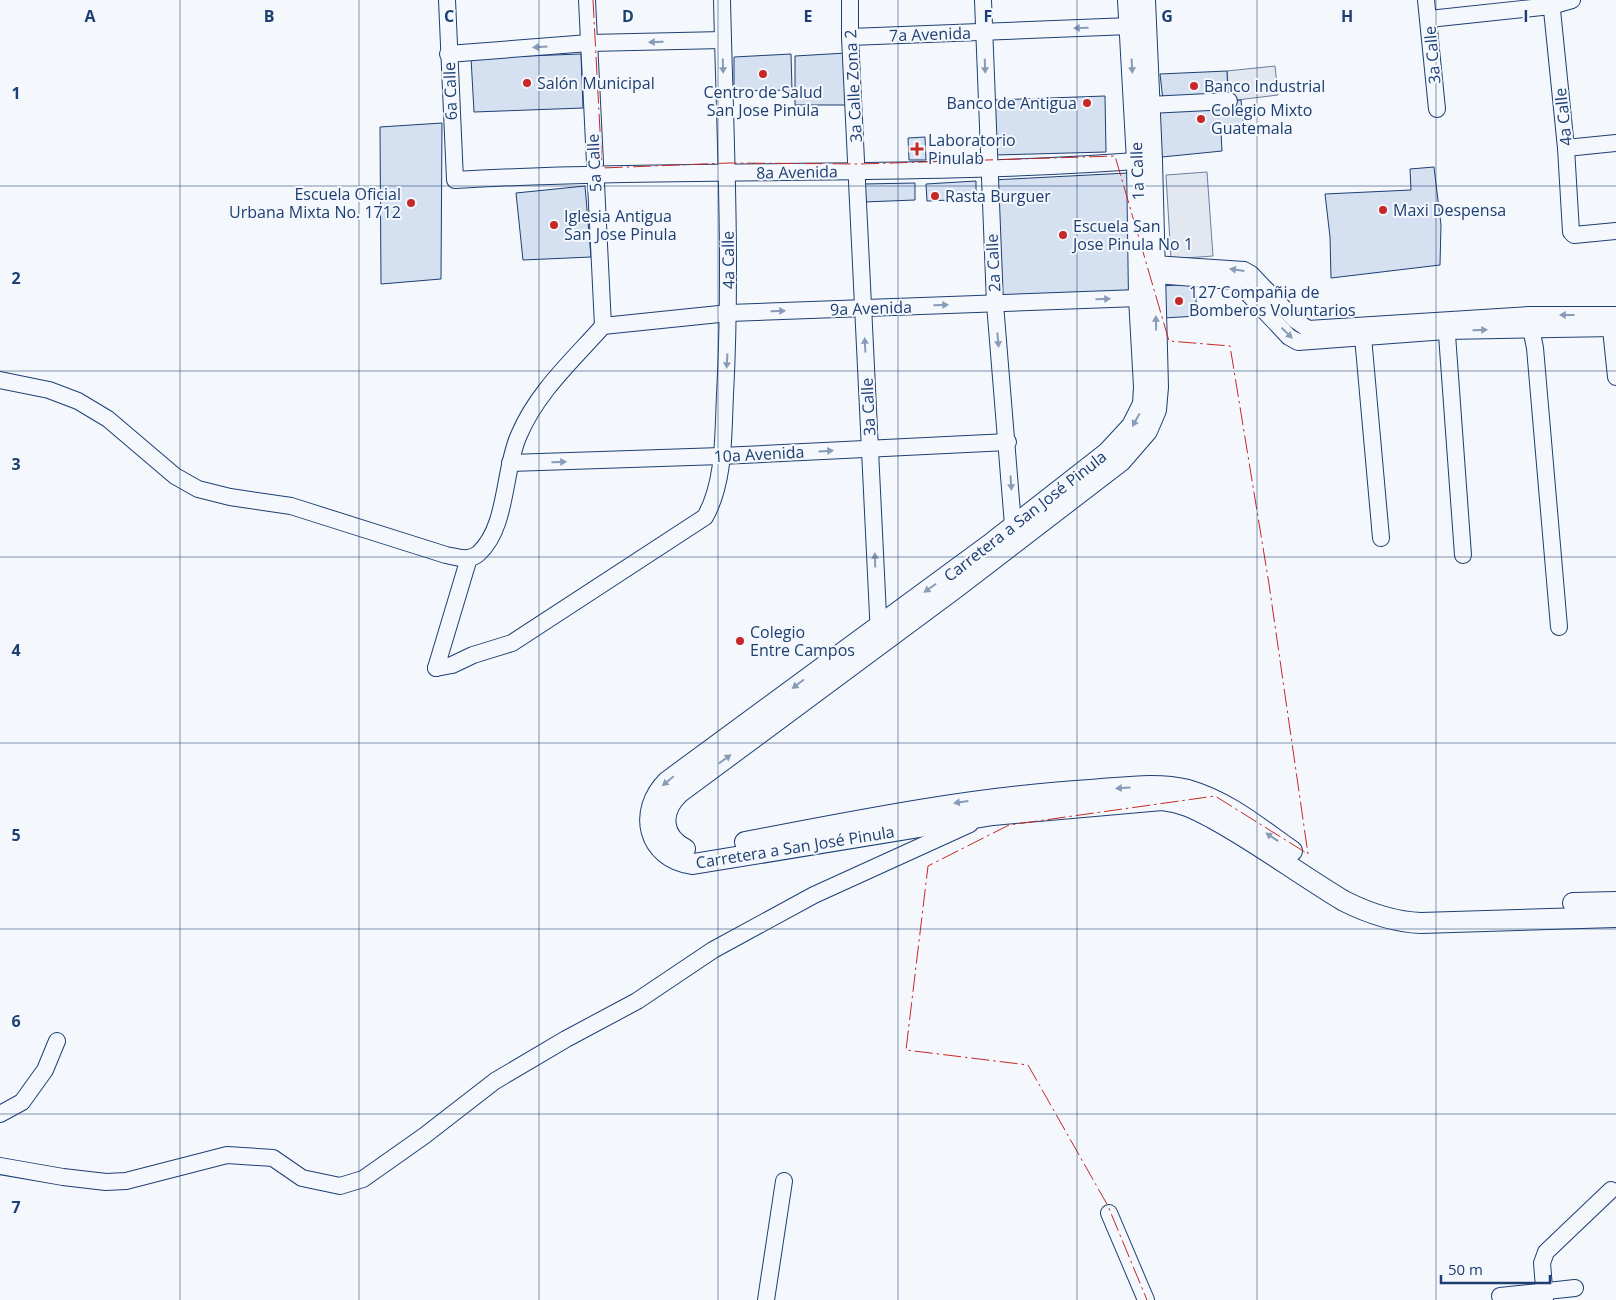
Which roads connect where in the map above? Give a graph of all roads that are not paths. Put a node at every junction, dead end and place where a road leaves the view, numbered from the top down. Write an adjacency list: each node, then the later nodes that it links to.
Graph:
1 (447, 0): 17 (street, 6a Calle)
2 (587, 0): 16 (street, 5a Calle)
3 (722, 0): 15 (street, 4a Calle)
4 (850, 0): 14 (street, 3a Calle Zona 2)
5 (983, 0): 13 (street, 2a Calle)
6 (1128, 0): 12 (main road, 1a Calle)
7 (1144, 0): 19 (main road, 1a Calle)
8 (1426, 0): 11 (street, 3a Calle)
9 (1572, 0): 10 (street)
10 (1551, 3): 11 (street); 22 (street, 4a Calle)
11 (1428, 19): 20 (street, 3a Calle)
12 (1130, 26): 13 (street, 7a Avenida, one-way to 13); 19 (main road, 1a Calle, one-way to 19)
13 (984, 32): 14 (street, 7a Avenida); 24 (street, 2a Calle, one-way to 24)
14 (850, 37): 25 (street, 3a Calle Zona 2)
15 (723, 40): 16 (street, one-way to 16); 26 (street, 4a Calle, one-way to 26)
16 (589, 43): 17 (street, one-way to 17); 27 (street, 5a Calle)
17 (448, 54): 28 (street, 6a Calle)
18 (1229, 101): 19 (street)
19 (1142, 106): 23 (main road, 1a Calle)
20 (1436, 109)
21 (1616, 144): 22 (street)
22 (1566, 148): 29 (street, 4a Calle)
23 (1145, 161): 24 (street, 8a Avenida); 30 (main road, 1a Calle); 31 (main road, 1a Calle)
24 (989, 169): 25 (street, 8a Avenida); 32 (street, 2a Calle)
25 (858, 171): 26 (street, 8a Avenida); 33 (street, 3a Calle)
26 (727, 173): 27 (street, 8a Avenida); 34 (street, 4a Calle)
27 (594, 175): 28 (street, 8a Avenida); 38 (street, 5a Calle)
28 (456, 180)
29 (1616, 231)
30 (1154, 269): 37 (street, one-way to 30); 39 (street, one-way to 39); 40 (main road, 1a Calle, one-way to 30)
31 (1139, 298): 32 (street, 9a Avenida, one-way to 31); 40 (main road, 1a Calle)
32 (995, 304): 33 (street, 9a Avenida, one-way to 32); 43 (street, 2a Calle, one-way to 43)
33 (863, 308): 34 (street, 9a Avenida, one-way to 33); 44 (street, 3a Calle, one-way to 33)
34 (730, 313): 38 (street, 9a Avenida); 45 (street, 4a Calle, one-way to 45)
35 (1530, 322): 36 (street); 37 (street); 51 (street)
36 (1614, 324): 41 (street)
37 (1446, 325): 39 (street); 49 (street)
38 (603, 326): 46 (street)
39 (1363, 337): 48 (street)
40 (1150, 372): 47 (main road, Carretera a San José Pinula, one-way to 47); 52 (main road, Carretera a San José Pinula)
41 (1616, 377)
42 (0, 380): 50 (street)
43 (1008, 442): 44 (street, 10a Avenida); 47 (street, 2a Calle, one-way to 47)
44 (871, 448): 45 (street, 10a Avenida, one-way to 44); 52 (street, 3a Calle, one-way to 44)
45 (721, 456): 46 (street, 10a Avenida, one-way to 45); 50 (street, 4a Calle)
46 (510, 463): 50 (street)
47 (1013, 525): 52 (main road, Carretera a San José Pinula, one-way to 52)
48 (1380, 538)
49 (1463, 555)
50 (469, 558)
51 (1558, 627)
52 (879, 635): 53 (main road, Carretera a San José Pinula, one-way to 53); 54 (main road, Carretera a San José Pinula, one-way to 52)
53 (993, 814): 55 (main road, Carretera a San José Pinula); 58 (street)
54 (1616, 902)
55 (1616, 916)
56 (57, 1040): 57 (street)
57 (0, 1114)
58 (0, 1166)
59 (784, 1181): 65 (street)
60 (1611, 1190): 64 (street)
61 (1109, 1213): 66 (street)
62 (1575, 1288): 64 (street)
63 (1500, 1296): 64 (street)
64 (1545, 1296)
65 (766, 1300)
66 (1146, 1300)

